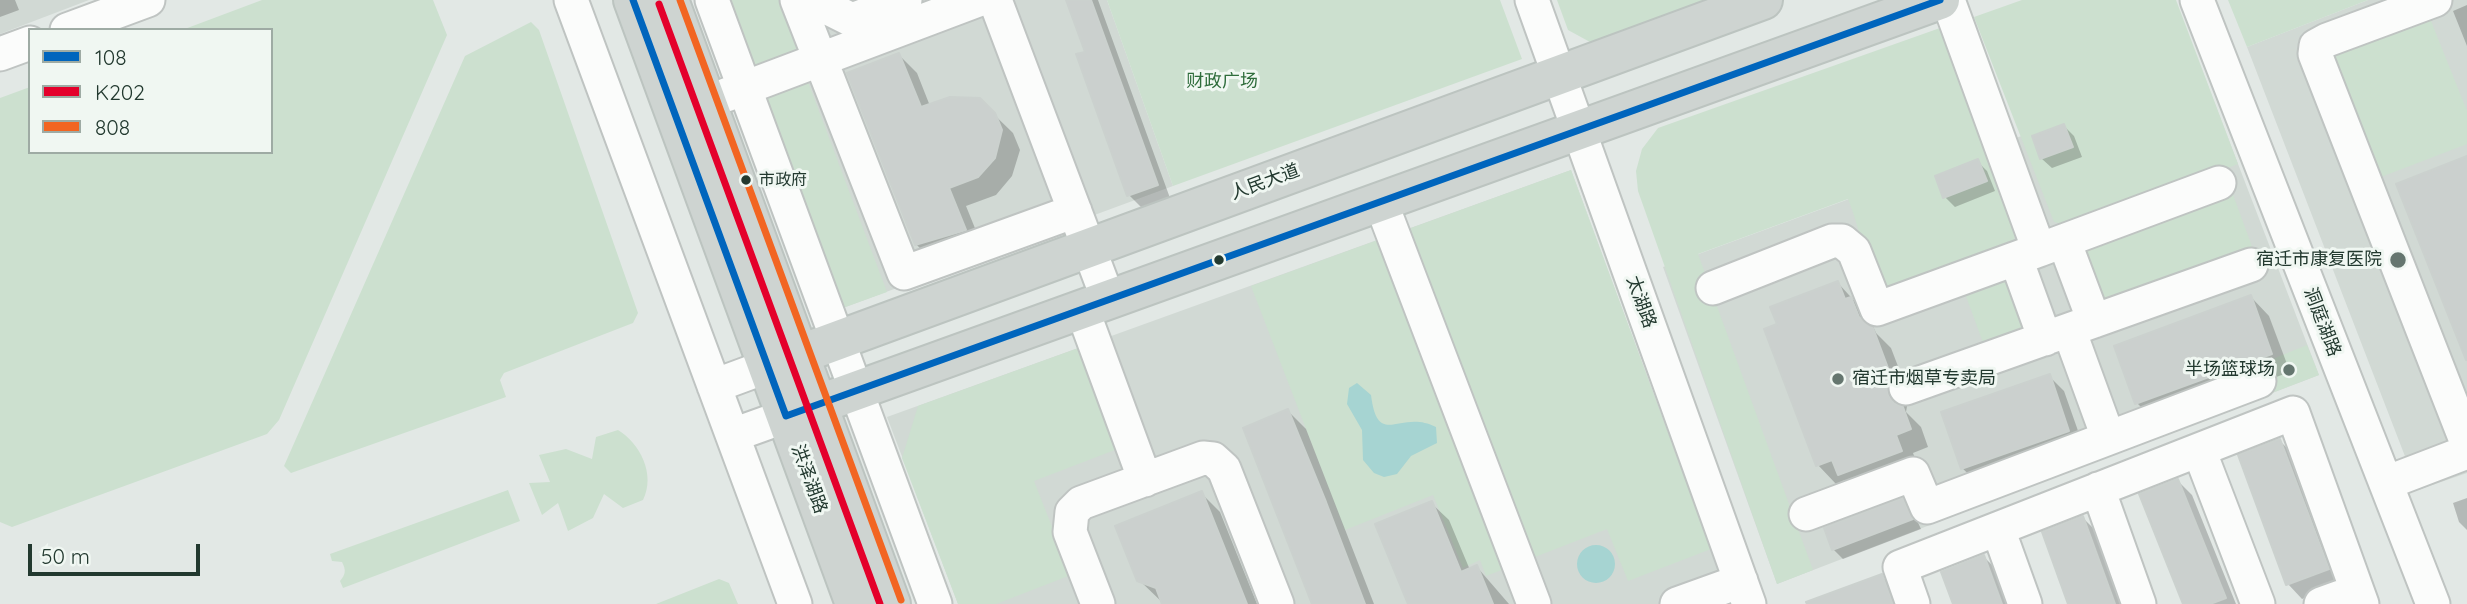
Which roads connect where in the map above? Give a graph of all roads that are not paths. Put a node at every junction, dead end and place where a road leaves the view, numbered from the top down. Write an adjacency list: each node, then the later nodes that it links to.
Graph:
1 (148, 0): 16 (street)
2 (571, 0): 36 (street)
3 (633, 0): 34 (main road, 洪泽湖路)
4 (669, 0): 22 (main road, 洪泽湖路)
5 (712, 0): 21 (street)
6 (905, 0): 15 (street)
7 (978, 0): 19 (street)
8 (995, 0): 26 (street)
9 (1532, 0): 20 (street, 太湖路)
10 (1763, 0): 20 (main road, 人民大道)
11 (1940, 0): 23 (main road)
12 (1948, 0): 28 (street)
13 (2197, 0): 46 (street, 洞庭湖路)
14 (2435, 0): 42 (street)
15 (817, 2): 19 (street)
16 (72, 28)
17 (28, 44): 18 (street)
18 (0, 54)
19 (820, 59): 21 (street); 26 (street)
20 (1559, 74): 23 (street, 太湖路); 27 (main road, 人民大道)
21 (744, 87): 22 (street); 33 (street)
22 (707, 102): 34 (main road, 洪泽湖路)
23 (1579, 128): 25 (main road); 50 (street, 太湖路)
24 (2219, 183): 28 (street)
25 (1380, 200): 31 (main road); 59 (street)
26 (1075, 211): 27 (street)
27 (1088, 248): 31 (street); 33 (main road, 人民大道)
28 (2040, 250): 30 (street); 32 (street); 32 (street)
29 (2251, 265): 32 (street)
30 (1713, 288)
31 (1095, 304): 38 (main road); 45 (street)
32 (2070, 330): 37 (street); 41 (street)
33 (836, 340): 34 (main road, 人民大道); 38 (street)
34 (784, 360): 36 (street); 39 (main road, 洪泽湖路)
35 (2259, 381): 41 (street)
36 (714, 386): 40 (street)
37 (1906, 388)
38 (855, 391): 39 (main road); 56 (street)
39 (803, 410): 40 (street); 54 (main road, 洪泽湖路); 55 (main road, 洪泽湖路)
40 (733, 435): 53 (street)
41 (2109, 437): 48 (street)
42 (2467, 443)
43 (2199, 450): 47 (street); 51 (street); 52 (street)
44 (2467, 452): 46 (street)
45 (1144, 480): 57 (street); 58 (street)
46 (2386, 483): 65 (street, 洞庭湖路)
47 (2098, 489): 49 (street); 63 (street)
48 (1806, 514)
49 (1998, 528): 61 (street); 62 (street)
50 (1745, 592): 60 (street)
51 (2360, 597): 64 (street)
52 (2253, 602)
53 (795, 604)
54 (855, 604)
55 (891, 604)
56 (935, 604)
57 (1098, 604)
58 (1277, 604)
59 (1534, 604)
60 (1677, 604)
61 (1913, 604)
62 (2025, 604)
63 (2139, 604)
64 (2321, 604)
65 (2433, 604)

